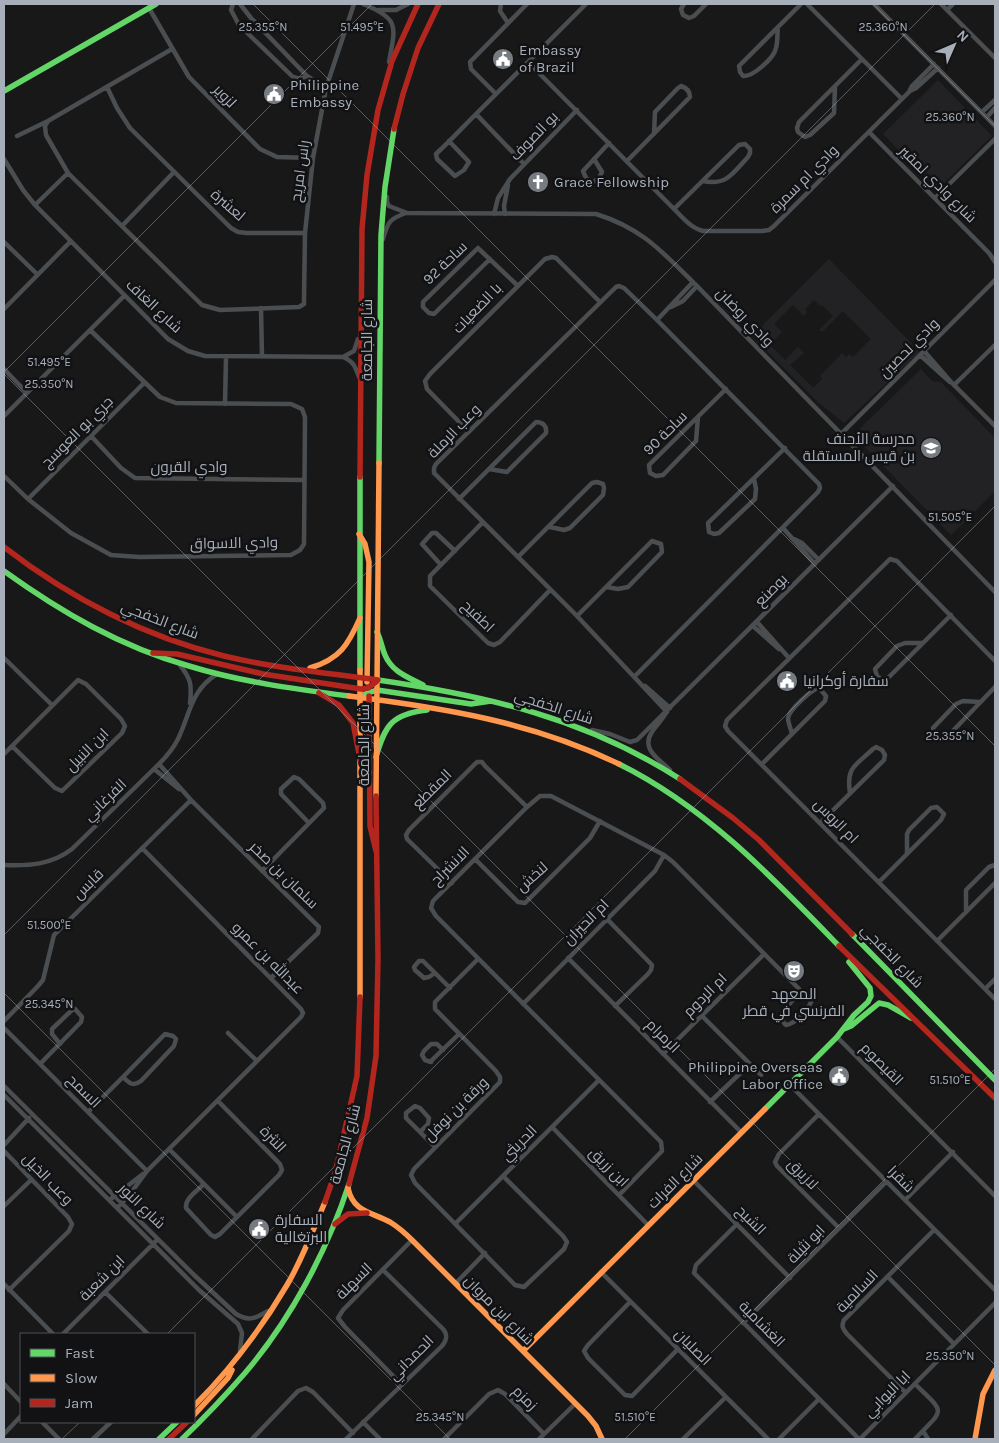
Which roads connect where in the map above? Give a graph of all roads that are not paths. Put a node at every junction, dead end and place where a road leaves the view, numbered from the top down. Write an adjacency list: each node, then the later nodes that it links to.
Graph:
1 (156, 4): 19 (main road)
2 (233, 4): 31 (street)
3 (240, 4): 31 (street)
4 (354, 4): 34 (street, راس امريح)
5 (363, 4): 20 (street)
6 (408, 4): 20 (street)
7 (418, 4): 30 (main road, شارع الجامعة)
8 (502, 4): 22 (street)
9 (527, 4): 22 (street)
10 (586, 4): 27 (street)
11 (684, 4): 12 (street)
12 (706, 4)
13 (801, 4): 23 (street)
14 (807, 4): 26 (street)
15 (874, 4): 28 (street)
16 (942, 4): 21 (street)
17 (954, 4): 21 (street)
18 (438, 5): 60 (main road, شارع الجامعة)
19 (149, 8): 24 (street, لزوير); 35 (main road)
20 (378, 10): 30 (street)
21 (947, 10): 25 (street)
22 (508, 23): 37 (street)
23 (778, 27): 23 (street)
24 (172, 48): 32 (street); 53 (street, لزوير)
25 (995, 58)
26 (862, 59): 33 (street); 38 (street)
27 (528, 62): 37 (street); 41 (street, وادي ام سمرة)
28 (934, 64): 29 (street); 36 (street, وادي ام سمرة)
29 (938, 68): 36 (street, وادي ام سمرة); 42 (street)
30 (388, 75): 89 (main road, شارع الجامعة)
31 (307, 76): 34 (street)
32 (107, 87): 45 (street); 58 (street, لعشرة)
33 (835, 87): 33 (street)
34 (326, 88): 53 (street, راس امريح)
35 (4, 91)
36 (909, 92): 38 (street, وادي ام سمرة)
37 (496, 94): 43 (street)
38 (902, 98): 47 (street, وادي ام سمرة)
39 (995, 100): 42 (street)
40 (995, 108): 44 (street)
41 (577, 110): 52 (street, وادي ام سمرة); 57 (street, بو الصوف)
42 (982, 112): 44 (street)
43 (476, 114): 51 (street); 57 (street)
44 (987, 118): 46 (street)
45 (48, 120): 49 (street); 59 (street, راس امريح)
46 (995, 126)
47 (869, 132): 63 (street, شارع وادي لمقير); 65 (street, وادي ام سمرة)
48 (654, 134): 48 (street); 56 (street)
49 (17, 136)
50 (995, 139): 63 (street)
51 (449, 141): 51 (street)
52 (609, 143): 55 (street); 56 (street, وادي ام سمرة)
53 (313, 158): 70 (street, راس امريح)
54 (4, 159): 64 (street, شارع الغاف)
55 (594, 159): 55 (street)
56 (627, 161): 65 (street, وادي ام سمرة)
57 (524, 164): 61 (street, بو الصوف)
58 (174, 172): 69 (street); 70 (street, لعشرة)
59 (68, 174): 64 (street); 69 (street, راس امريح)
60 (386, 176): 66 (street); 73 (main road, شارع الجامعة)
61 (510, 179): 67 (street, بو الصوف); 68 (street, بو الصوف)
62 (703, 181): 62 (street); 65 (street)
63 (935, 198): 74 (street, شارع وادي لمقير)
64 (35, 205): 72 (street, شارع الغاف)
65 (674, 209)
66 (407, 213): 67 (street, وادي روضان); 73 (street)
67 (494, 214): 68 (street, وادي روضان)
68 (505, 214): 80 (street, وادي روضان)
69 (122, 226): 85 (street, راس امريح)
70 (304, 233): 85 (street, راس امريح)
71 (4, 242): 78 (street)
72 (70, 242): 78 (street); 83 (street, شارع الغاف)
73 (379, 250): 134 (main road, شارع الجامعة)
74 (990, 253): 75 (street, شارع وادي لمقير); 77 (street, شارع وادي لمقير)
75 (995, 256)
76 (490, 259): 76 (street, ساحة 92); 81 (street, ساحة 92)
77 (995, 262)
78 (37, 274): 87 (street)
79 (995, 280): 92 (street, وادي لحصين)
80 (693, 282): 82 (street, وادي روضان); 86 (street)
81 (517, 285): 84 (street, با الضعيات); 106 (street, با الضعيات)
82 (698, 286): 86 (street); 107 (street, وادي روضان)
83 (124, 296): 90 (street); 94 (street, شارع الغاف)
84 (600, 302): 88 (street, وعب الرملة); 106 (street, وعب الرملة)
85 (261, 308): 93 (street)
86 (670, 308): 88 (street)
87 (4, 309)
88 (657, 320): 100 (street, وعب الرملة)
89 (361, 323): 95 (street); 98 (main road, شارع الجامعة)
90 (90, 330): 97 (street, وادي الاسواق); 101 (street)
91 (995, 345): 99 (street)
92 (922, 353): 99 (street); 107 (street, وادي لحصين)
93 (262, 356): 94 (street, شارع الغاف); 95 (street, شارع الغاف)
94 (226, 357): 102 (street)
95 (343, 357): 98 (street)
96 (4, 369): 101 (street)
97 (144, 382): 102 (street, وادي الاسواق); 108 (street, جري بو العوسج)
98 (360, 384): 120 (main road, شارع الجامعة)
99 (952, 384): 105 (street)
100 (726, 389): 104 (street, ساحة 90); 109 (street, وعب الرملة)
101 (27, 393): 103 (street)
102 (225, 404): 113 (street, وادي الاسواق)
103 (4, 416)
104 (698, 417): 104 (street, ساحة 90)
105 (994, 424)
106 (469, 432): 115 (street, وعب الرملة)
107 (841, 434): 114 (street, وادي روضان)
108 (91, 436): 113 (street, وادي القرون); 116 (street, جري بو العوسج)
109 (785, 448): 112 (street); 119 (street, وعب الرملة)
110 (489, 469): 110 (street); 115 (street)
111 (4, 476): 116 (street, وادي الاسواق)
112 (754, 478): 112 (street)
113 (304, 480): 116 (street, وادي الاسواق)
114 (893, 486): 124 (street, بوصنع); 129 (street, وادي روضان)
115 (459, 498): 117 (street, وعب الرملة)
116 (28, 499)
117 (483, 522): 122 (street, اطفيح); 123 (street, وعب الرملة)
118 (550, 527): 118 (street); 123 (street)
119 (783, 528): 124 (street); 143 (street, وعب الرملة)
120 (359, 534): 132 (main road, شارع الجامعة); 144 (main road)
121 (4, 547): 141 (main road, شارع الخفجي)
122 (455, 551): 125 (street, اطفيح); 125 (street)
123 (518, 558): 128 (street, وعب الرملة)
124 (817, 562): 133 (street, بوصنع)
125 (441, 565): 128 (street, اطفيح)
126 (4, 571): 136 (main road, شارع الخفجي)
127 (607, 588): 127 (street); 131 (street)
128 (550, 590): 131 (street, وعب الرملة)
129 (995, 592)
130 (951, 615): 135 (street); 138 (street, ام الروس); 139 (street, ام الروس)
131 (577, 616): 143 (street, وعب الرملة)
132 (360, 618): 141 (main road); 144 (main road, شارع الجامعة)
133 (755, 624): 138 (street); 158 (street, بوصنع)
134 (378, 632): 145 (main road, شارع الجامعة); 147 (main road)
135 (922, 644): 135 (street)
136 (149, 653): 140 (main road, شارع الخفجي); 150 (main road)
137 (4, 658): 155 (street)
138 (789, 658): 166 (street, ام الروس)
139 (995, 661)
140 (180, 664): 142 (main road, شارع الخفجي); 156 (street, الفرغاني)
141 (305, 670): 144 (main road, شارع الخفجي)
142 (217, 674): 149 (main road, شارع الخفجي); 156 (street, الفرغاني)
143 (635, 676): 158 (street, وعب الرملة)
144 (364, 679): 145 (main road, شارع الخفجي); 150 (main road)
145 (377, 681): 147 (main road, شارع الخفجي); 148 (main road, شارع الجامعة); 150 (main road)
146 (995, 687): 154 (street)
147 (427, 688): 153 (main road, شارع الخفجي)
148 (377, 690): 150 (main road); 152 (main road, شارع الجامعة); 153 (main road)
149 (316, 691): 151 (main road, شارع الخفجي); 165 (main road)
150 (367, 691): 151 (main road, شارع الخفجي); 152 (main road, شارع الخفجي); 177 (main road)
151 (361, 697): 165 (main road, شارع الجامعة)
152 (377, 700): 157 (main road, شارع الخفجي); 163 (main road, شارع الجامعة)
153 (493, 700): 159 (main road, شارع الخفجي)
154 (980, 702): 154 (street)
155 (52, 705): 161 (street, ابن النبيل); 161 (street, ابن النبيل)
156 (190, 707): 164 (street, الفرغاني)
157 (439, 709): 163 (main road); 190 (main road, شارع الخفجي)
158 (668, 710): 159 (street, بوصنع); 168 (street, بوصنع)
159 (588, 730): 168 (main road, شارع الخفجي)
160 (792, 734): 160 (street); 166 (street)
161 (12, 746): 162 (street, ابن النبيل)
162 (4, 754)
163 (376, 757): 177 (main road, شارع الجامعة)
164 (160, 764): 167 (street, الفرغاني); 169 (street, سلمان بن صخر)
165 (361, 764): 277 (main road, شارع الجامعة)
166 (762, 764): 175 (street, ام الروس)
167 (154, 769): 169 (street, سلمان بن صخر); 181 (street, الفرغاني)
168 (674, 775): 220 (main road, شارع الخفجي)
169 (182, 791): 171 (street, سلمان بن صخر)
170 (850, 793): 170 (street); 175 (street)
171 (191, 800): 176 (street, قابس); 183 (street, سلمان بن صخر)
172 (527, 807): 173 (street, الانشراح); 180 (street, الانشراح); 185 (street, المقطع)
173 (600, 821): 179 (street, الانشراح); 180 (street, لنخش)
174 (309, 823): 174 (street); 183 (street)
175 (820, 823): 184 (street, ام الروس)
176 (142, 848): 195 (street, عبدالله بن عمرو); 205 (street, قابس)
177 (376, 851): 245 (main road, شارع الجامعة)
178 (907, 853): 178 (street); 184 (street)
179 (664, 855): 188 (street, ام الحيران); 191 (street, الانشراح)
180 (475, 859): 185 (street, الانشراح)
181 (4, 865)
182 (995, 865): 187 (street)
183 (262, 871): 195 (street, سلمان بن صخر)
184 (878, 882): 189 (street, ام الروس)
185 (452, 883): 193 (street, الانشراح)
186 (995, 883): 187 (street)
187 (966, 912): 189 (street)
188 (607, 919): 192 (street, ام الحيران); 202 (street)
189 (937, 941): 198 (street, ام الروس)
190 (841, 949): 204 (main road, شارع الخفجي); 207 (main road, شارع الفرات)
191 (764, 954): 199 (street, الانشراح); 203 (street, ام الردوم)
192 (568, 958): 201 (street, ام الحيران); 202 (street, الرمرام)
193 (478, 959): 197 (street, ورقة بن نوفل); 201 (street, الانشراح)
194 (435, 973): 194 (street); 197 (street)
195 (271, 978): 214 (street, عبدالله بن عمرو)
196 (995, 979): 198 (street)
197 (450, 988): 209 (street, ورقة بن نوفل)
198 (985, 988): 200 (street, ام الروس)
199 (801, 991): 199 (street)
200 (995, 999)
201 (523, 1004): 219 (street, الانشراح)
202 (615, 1006): 213 (street, الرمرام)
203 (702, 1016): 213 (street, ام الردوم); 216 (street)
204 (912, 1019): 207 (main road, شارع الفرات); 224 (main road, شارع الخفجي)
205 (4, 1021)
206 (4, 1028): 215 (street, السمح)
207 (844, 1029): 210 (main road, شارع الفرات)
208 (228, 1033): 214 (street)
209 (458, 1034): 212 (street); 235 (street, ورقة بن نوفل)
210 (837, 1037): 221 (main road, شارع الفرات); 238 (street, القيصوم)
211 (60, 1044): 211 (street); 215 (street)
212 (443, 1050): 212 (street)
213 (663, 1054): 226 (street, الرمرام)
214 (257, 1061): 225 (street, عبدالله بن عمرو)
215 (40, 1064): 227 (street, السمح)
216 (750, 1064): 217 (street); 226 (street)
217 (761, 1075)
218 (123, 1077): 218 (street); 227 (street)
219 (599, 1080): 231 (street, الحريثي); 246 (street, الانشراح)
220 (995, 1080)
221 (789, 1084): 228 (street, شقرا); 233 (main road, شارع الفرات)
222 (4, 1086): 229 (street, شارع النور)
223 (4, 1096): 230 (street, شارع النور)
224 (995, 1098)
225 (218, 1101): 236 (street, عبدالله بن عمرو); 255 (street, النثرة)
226 (710, 1102): 233 (street, الرمرام)
227 (88, 1112): 239 (street, السمح)
228 (819, 1114): 243 (street, شقرا); 260 (street, لازيرق)
229 (32, 1115): 230 (street); 247 (street, شارع النور)
230 (27, 1120): 234 (street); 250 (street, شارع النور)
231 (552, 1127): 240 (street, الحريثي); 246 (street, ابن زريق)
232 (420, 1132): 232 (street); 235 (street)
233 (741, 1132): 242 (main road, شارع الفرات)
234 (4, 1145)
235 (435, 1147): 256 (street, ورقة بن نوفل)
236 (169, 1149): 239 (street, عبدالله بن عمرو); 244 (street)
237 (4, 1151): 241 (street, وعب الخيل)
238 (952, 1152): 248 (street, القيصوم); 249 (street)
239 (147, 1171): 247 (street, عبدالله بن عمرو); 251 (street, عبدالله بن عمرو)
240 (503, 1176): 256 (street, الحريثي); 265 (street, ورقة بن نوفل)
241 (31, 1180): 252 (street); 272 (street, وعب الخيل)
242 (693, 1180): 257 (street, الشيح); 258 (main road, شارع الفرات)
243 (886, 1182): 249 (street, شقرا); 260 (street, ابو نثيلة)
244 (204, 1184): 255 (street); 255 (street, النثرة)
245 (348, 1187): 254 (main road, شارع ابن مروان); 259 (main road, شارع الجامعة)
246 (619, 1195): 258 (street, ابن زريق)
247 (114, 1196): 250 (street, عبدالله بن عمرو); 251 (street, شارع النور)
248 (995, 1196)
249 (905, 1200): 261 (street, شقرا)
250 (110, 1201): 253 (street, شارع النور)
251 (121, 1204): 253 (street, عبدالله بن عمرو); 262 (street, شارع النور)
252 (4, 1206)
253 (117, 1208): 264 (street, شارع النور)
254 (367, 1213): 259 (main road); 263 (main road, شارع ابن مروان)
255 (237, 1217)
256 (456, 1223): 265 (street, ورقة بن نوفل)
257 (737, 1224): 269 (street, الشيح); 278 (street, الغشامية)
258 (648, 1225): 267 (main road, شارع الفرات)
259 (333, 1226): 304 (main road, شارع الجامعة)
260 (839, 1228): 269 (street, ابو نثيلة)
261 (934, 1230): 268 (street, السالمية); 273 (street, شقرا)
262 (158, 1239): 264 (street, ابن شعبة); 277 (street, شارع النور)
263 (412, 1240): 266 (street, السهلة); 271 (main road, شارع ابن مروان)
264 (153, 1243): 274 (street, ابن شعبة); 285 (street, شارع النور)
265 (485, 1253): 271 (street)
266 (383, 1270): 289 (street, الحمداني); 289 (street, السهلة)
267 (601, 1272): 275 (street, الصليان); 284 (main road, شارع الفرات)
268 (888, 1277): 282 (street); 291 (street, السالمية)
269 (790, 1278): 278 (street, ابو نثيلة)
270 (4, 1284): 272 (street)
271 (456, 1284): 284 (main road, شارع ابن مروان)
272 (9, 1290): 279 (street)
273 (995, 1290)
274 (105, 1292): 280 (street, ابن شعبة); 281 (street)
275 (630, 1302): 283 (street, الصليان); 283 (street)
276 (995, 1303): 282 (street, ابا اليوابي)
277 (271, 1309): 285 (main road, شارع الجامعة)
278 (743, 1323): 293 (street, الغشامية)
279 (52, 1333)
280 (64, 1333)
281 (147, 1333)
282 (954, 1344): 290 (street, ابا اليوابي)
283 (678, 1349): 292 (street, الصليان)
284 (523, 1351): 295 (main road, شارع ابن مروان)
285 (240, 1356): 286 (main road, شارع الجامعة)
286 (233, 1364): 296 (main road, شارع الجامعة); 297 (main road)
287 (995, 1370): 327 (main road)
288 (4, 1384): 294 (street)
289 (402, 1384): 299 (street, الحمداني)
290 (915, 1384): 291 (street, ابا اليوابي); 305 (street)
291 (906, 1393): 324 (street, ابا اليوابي)
292 (726, 1397): 321 (street); 322 (street, الصليان)
293 (819, 1399): 323 (street); 324 (street, الغشامية)
294 (20, 1401)
295 (575, 1404): 308 (street); 320 (main road, شارع ابن مروان)
296 (195, 1405)
297 (195, 1414)
298 (20, 1417): 307 (street)
299 (363, 1422): 306 (street, الحمداني); 317 (street)
300 (43, 1423): 310 (street)
301 (110, 1423): 311 (street)
302 (176, 1423): 309 (main road)
303 (185, 1423): 312 (main road)
304 (196, 1426): 313 (main road, شارع الجامعة); 314 (main road)
305 (923, 1431): 325 (street); 326 (street)
306 (353, 1433): 315 (street); 316 (street, الحمداني)
307 (4, 1434)
308 (544, 1434): 318 (street, زمزم); 319 (street)
309 (162, 1438)
310 (59, 1439)
311 (93, 1439)
312 (169, 1439)
313 (182, 1439)
314 (191, 1439)
315 (252, 1439)
316 (346, 1439)
317 (380, 1439)
318 (444, 1439)
319 (539, 1439)
320 (602, 1439)
321 (683, 1439)
322 (768, 1439)
323 (779, 1439)
324 (859, 1439)
325 (915, 1439)
326 (928, 1439)
327 (976, 1439)

